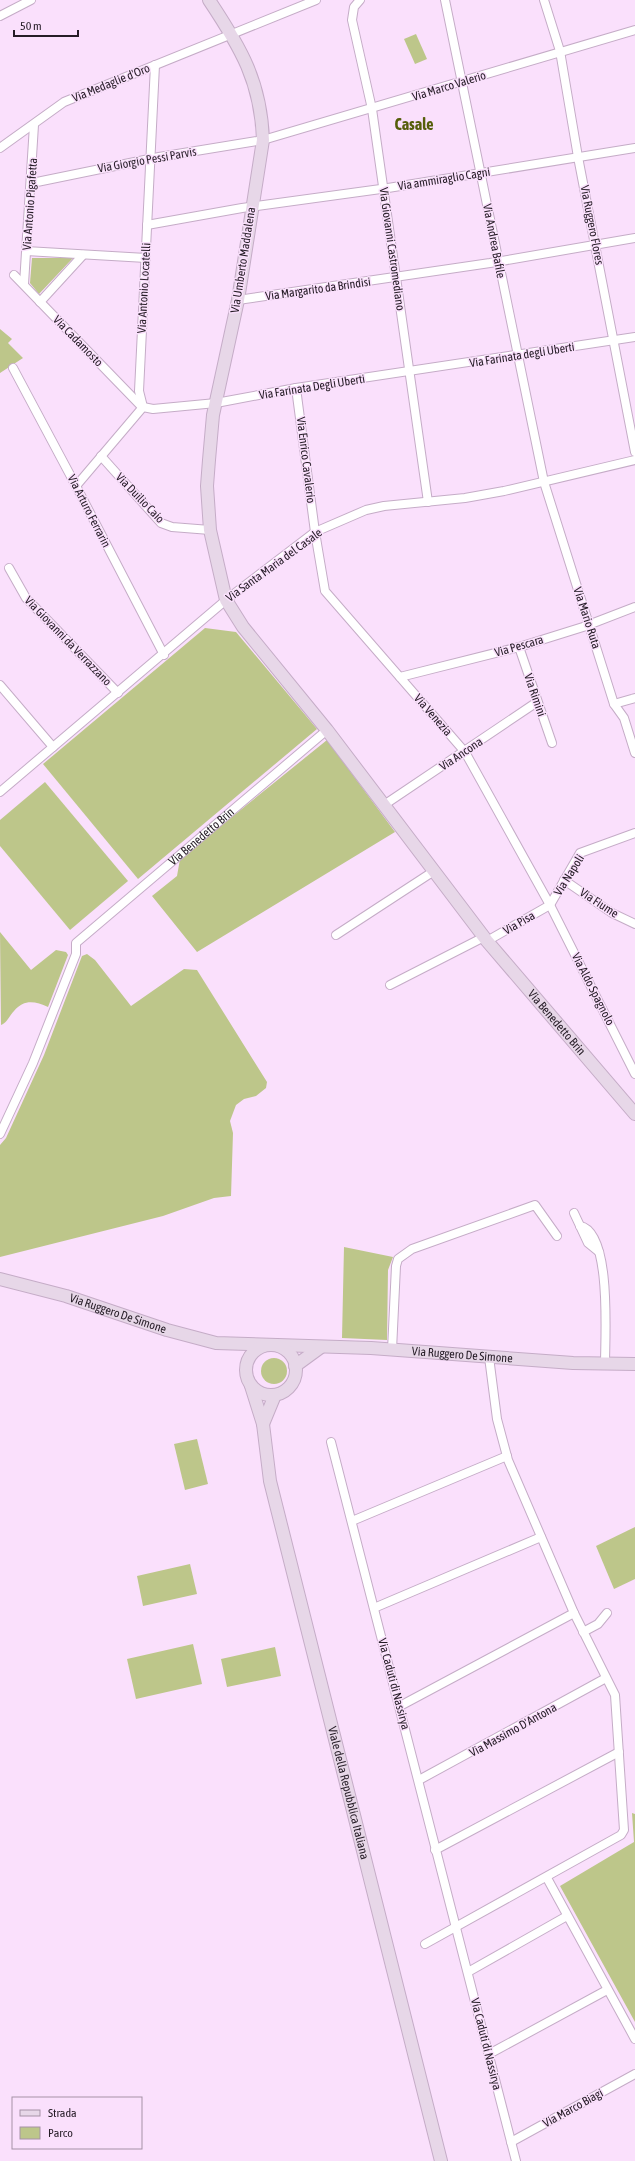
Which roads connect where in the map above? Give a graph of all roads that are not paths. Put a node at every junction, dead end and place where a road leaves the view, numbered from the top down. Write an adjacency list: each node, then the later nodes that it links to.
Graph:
1 (31, 0): 7 (street)
2 (209, 0): 9 (street, Via Umberto Maddalena)
3 (316, 0): 9 (street, Via Medaglie d'Oro)
4 (360, 0): 13 (street, Via Giovanni Castromediano)
5 (445, 0): 12 (street, Via Andrea Bafile)
6 (544, 0): 10 (street, Via Ruggero Flores)
7 (0, 16)
8 (635, 30): 10 (street, Via Marco Valerio)
9 (231, 33): 11 (street, Via Medaglie d'Oro); 15 (street, Via Umberto Maddalena)
10 (560, 51): 12 (street, Via Marco Valerio); 18 (street, Via Ruggero Flores)
11 (155, 65): 14 (street, Via Medaglie d'Oro); 19 (street, Via Antonio Locatelli)
12 (461, 82): 13 (street, Via Marco Valerio); 20 (street, Via Andrea Bafile)
13 (372, 109): 15 (street, Via Marco Valerio); 22 (street, Via Giovanni Castromediano)
14 (34, 125): 16 (street, Via Medaglie d'Oro); 21 (street, Via Antonio Pigafetta)
15 (263, 140): 19 (street, Via Giorgio Pessi Parvis); 23 (street, Via Umberto Maddalena)
16 (0, 148)
17 (635, 148): 18 (street, Via ammiraglio Cagni)
18 (578, 157): 20 (street, Via ammiraglio Cagni); 26 (street, Via Ruggero Flores)
19 (151, 159): 21 (street, Via Giorgio Pessi Parvis); 24 (street, Via Antonio Locatelli)
20 (481, 173): 22 (street, Via ammiraglio Cagni); 30 (street, Via Andrea Bafile)
21 (32, 183): 27 (street, Via Antonio Pigafetta)
22 (383, 188): 23 (street, Via ammiraglio Cagni); 32 (street, Via Giovanni Castromediano)
23 (252, 206): 24 (street, Via ammiraglio Cagni); 34 (street, Via Umberto Maddalena)
24 (147, 225): 29 (street, Via Antonio Locatelli)
25 (635, 238): 26 (street, Via Margarito da Brindisi)
26 (596, 245): 30 (street, Via Margarito da Brindisi); 37 (street, Via Ruggero Flores)
27 (26, 250): 28 (street); 33 (street, Via Antonio Pigafetta)
28 (83, 255): 29 (street); 35 (street)
29 (146, 258): 43 (street, Via Antonio Locatelli)
30 (498, 262): 32 (street, Via Margarito da Brindisi); 38 (street, Via Andrea Bafile)
31 (14, 275): 33 (street, Via Cadamosto)
32 (396, 278): 34 (street, Via Margarito da Brindisi); 40 (street, Via Giovanni Castromediano)
33 (24, 284): 35 (street, Via Cadamosto)
34 (238, 300): 42 (street, Via Umberto Maddalena)
35 (40, 302): 43 (street, Via Cadamosto)
36 (635, 337): 37 (street, Via Farinata degli Uberti)
37 (613, 341): 38 (street, Via Farinata degli Uberti); 44 (street, Via Ruggero Flores)
38 (517, 356): 40 (street, Via Farinata degli Uberti); 47 (street, Via Andrea Bafile)
39 (13, 368): 48 (street, Via Arturo Ferrarin)
40 (409, 372): 41 (street, Via Farinata Degli Uberti); 49 (street, Via Giovanni Castromediano)
41 (296, 388): 42 (street, Via Farinata Degli Uberti); 51 (street, Via Enrico Cavalerio)
42 (216, 403): 43 (street, Via Farinata Degli Uberti); 50 (street, Via Umberto Maddalena)
43 (143, 408): 45 (street)
44 (635, 452)
45 (101, 456): 48 (street); 50 (street, Via Duilio Caio)
46 (635, 460): 47 (street, Via Santa Maria del Casale)
47 (544, 482): 49 (street, Via Santa Maria del Casale); 55 (street, Via Mario Ruta)
48 (76, 486): 57 (street, Via Arturo Ferrarin)
49 (428, 502): 51 (street, Via Santa Maria del Casale)
50 (210, 530): 53 (street, Via Benedetto Brin)
51 (315, 532): 53 (street, Via Santa Maria del Casale); 58 (street, Via Venezia)
52 (9, 568): 60 (street, Via Giovanni da Verrazzano)
53 (226, 600): 57 (street, Via Santa Maria del Casale); 64 (street, Via Benedetto Brin)
54 (635, 607): 55 (street, Via Pescara)
55 (589, 624): 56 (street, Via Pescara); 63 (street, Via Mario Ruta)
56 (519, 647): 58 (street, Via Pescara); 62 (street, Via Rimini)
57 (164, 655): 60 (street, Via Santa Maria del Casale)
58 (400, 677): 67 (street, Via Venezia)
59 (0, 685): 66 (street)
60 (118, 693): 66 (street, Via Santa Maria del Casale)
61 (635, 698): 63 (street)
62 (537, 702): 65 (street, Via Rimini); 67 (street, Via Ancona)
63 (614, 704): 68 (street, Via Mario Ruta)
64 (327, 730): 70 (street, Via Benedetto Brin); 81 (street, Via Benedetto Brin)
65 (552, 743)
66 (53, 747): 69 (street, Via Santa Maria del Casale)
67 (465, 752): 70 (street, Via Ancona); 74 (street, Via Venezia)
68 (635, 752)
69 (0, 792)
70 (384, 805): 72 (street, Via Benedetto Brin)
71 (635, 833): 73 (street, Via Napoli)
72 (434, 871): 76 (street); 77 (street, Via Benedetto Brin)
73 (564, 880): 74 (street, Via Napoli); 75 (street, Via Fiume)
74 (550, 905): 77 (street, Via Pisa); 79 (street, Via Aldo Spagnolo)
75 (635, 924)
76 (336, 935)
77 (486, 939): 78 (street); 80 (street, Via Benedetto Brin)
78 (390, 985)
79 (635, 1074)
80 (634, 1110)
81 (0, 1134)
82 (574, 1213): 91 (street)
83 (557, 1236): 88 (street)
84 (2, 1278): 85 (street, Via Ruggero De Simone)
85 (229, 1344): 86 (street, Via Ruggero De Simone); 90 (street)
86 (270, 1345): 87 (street, Via Ruggero De Simone); 90 (street, Via Ruggero De Simone); 93 (street, Via Ruggero De Simone)
87 (320, 1347): 88 (street, Via Ruggero De Simone); 93 (street)
88 (392, 1350): 89 (street, Via Ruggero De Simone)
89 (489, 1357): 91 (street, Via Ruggero De Simone); 98 (street)
90 (246, 1363): 94 (street)
91 (605, 1364): 92 (street, Via Ruggero De Simone)
92 (635, 1364)
93 (295, 1366): 95 (street)
94 (251, 1386): 95 (street); 96 (street, Viale della Repubblica Italiana)
95 (274, 1395): 96 (street, Viale della Repubblica Italiana)
96 (263, 1424): 120 (street, Viale della Repubblica Italiana)
97 (331, 1442): 99 (street, Via Caduti di Nassirya)
98 (507, 1456): 99 (street); 100 (street)
99 (352, 1521): 101 (street, Via Caduti di Nassirya)
100 (542, 1537): 101 (street); 102 (street)
101 (374, 1608): 106 (street, Via Caduti di Nassirya)
102 (574, 1613): 104 (street); 106 (street)
103 (607, 1613): 104 (street)
104 (583, 1632): 105 (street)
105 (606, 1678): 107 (street); 108 (street, Via Massimo D'Antona)
106 (400, 1706): 108 (street, Via Caduti di Nassirya)
107 (619, 1752): 109 (street); 110 (street)
108 (419, 1780): 109 (street, Via Caduti di Nassirya)
109 (435, 1850): 112 (street, Via Caduti di Nassirya)
110 (547, 1878): 111 (street); 112 (street)
111 (567, 1916): 114 (street); 115 (street)
112 (457, 1927): 113 (street); 114 (street, Via Caduti di Nassirya)
113 (425, 1944)
114 (468, 1972): 117 (street, Via Caduti di Nassirya)
115 (607, 1990): 116 (street); 117 (street)
116 (635, 2039)
117 (489, 2054): 119 (street, Via Caduti di Nassirya)
118 (635, 2074): 119 (street, Via Marco Biagi)
119 (511, 2142): 121 (street, Via Caduti di Nassirya)
120 (441, 2161)
121 (516, 2161)

